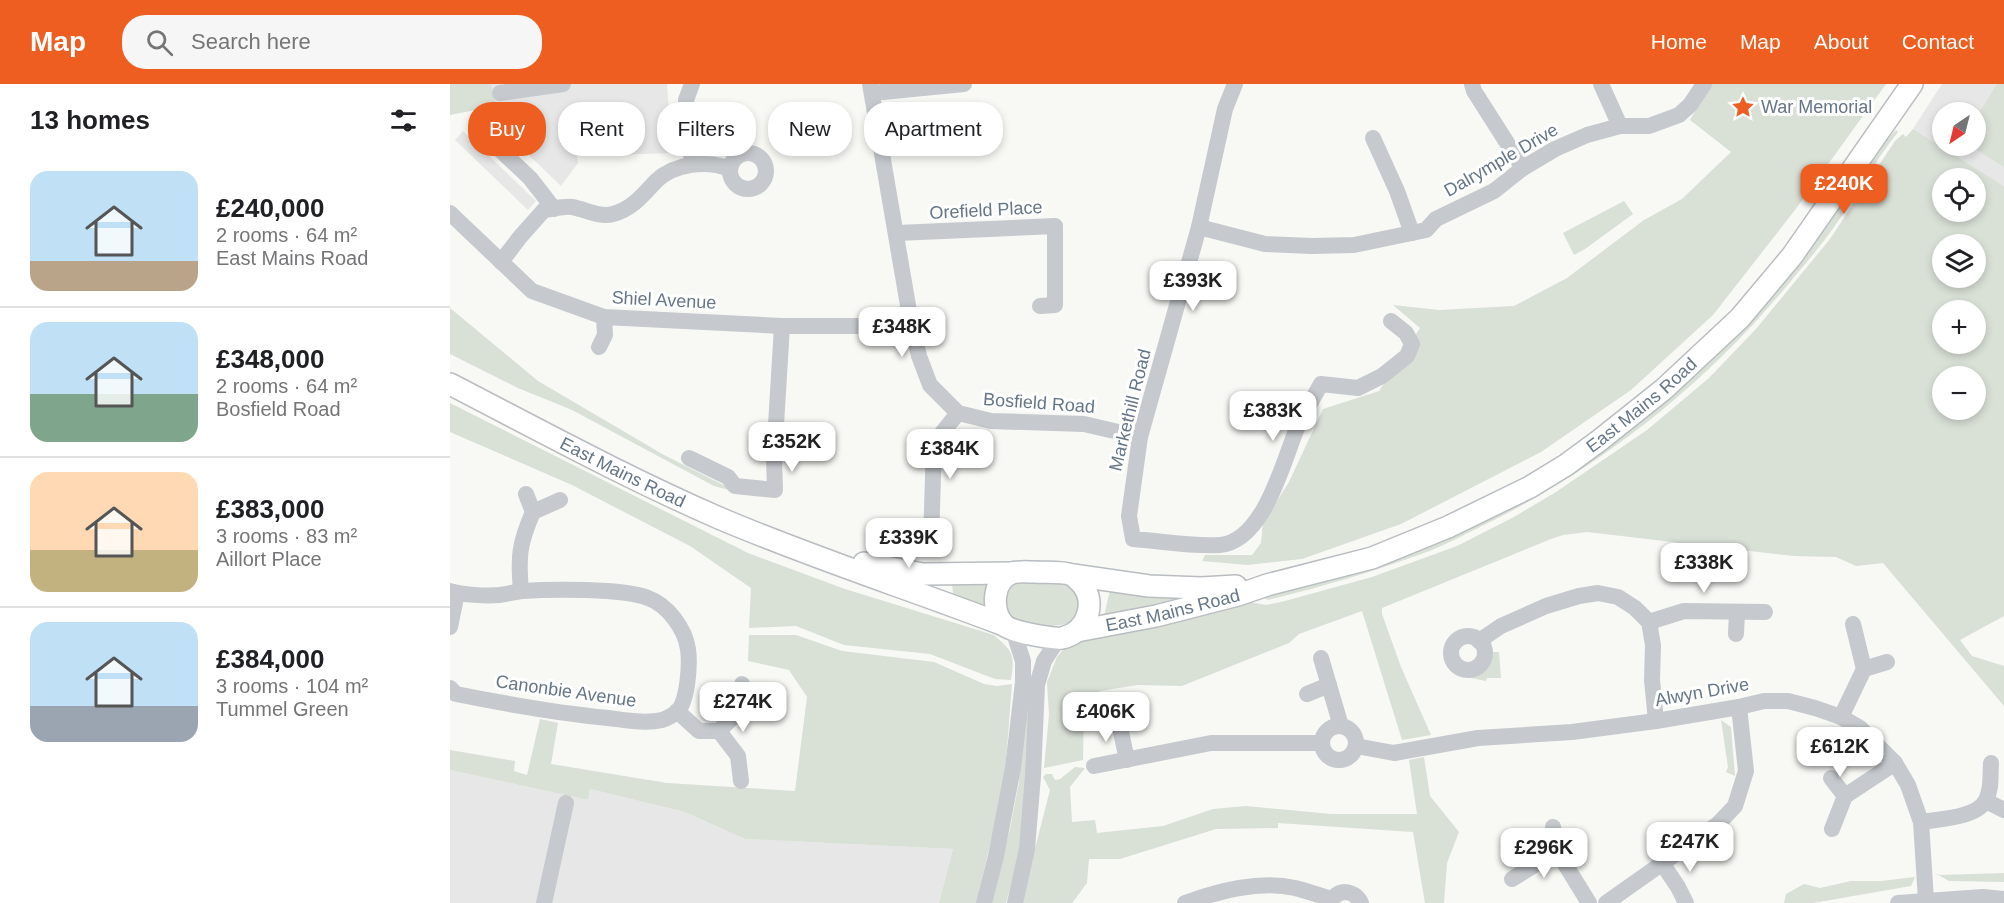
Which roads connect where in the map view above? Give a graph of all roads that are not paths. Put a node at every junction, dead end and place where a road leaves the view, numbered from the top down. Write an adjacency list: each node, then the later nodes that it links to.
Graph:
1 (563, 84): 10 (street)
2 (692, 84): 14 (street)
3 (964, 84): 9 (street)
4 (1235, 84): 19 (street, Markethill Road)
5 (1472, 84): 15 (street)
6 (1601, 84): 11 (street)
7 (1704, 84): 11 (street, Dalrymple Drive)
8 (1912, 84): 40 (main road, East Mains Road)
9 (871, 88): 20 (street, Bosfield Road)
10 (500, 93)
11 (1620, 126): 15 (street, Dalrymple Drive)
12 (1373, 138): 21 (street)
13 (507, 156): 17 (street)
14 (692, 164): 16 (street); 17 (street)
15 (1523, 168): 21 (street, Dalrymple Drive)
16 (730, 169)
17 (554, 209): 22 (street)
18 (450, 213): 22 (street, Shiel Avenue)
19 (1199, 227): 21 (street, Dalrymple Drive); 31 (street, Markethill Road)
20 (897, 233): 23 (street, Orefield Place); 25 (street, Bosfield Road)
21 (1412, 233)
22 (501, 262): 24 (street, Shiel Avenue)
23 (1040, 306)
24 (604, 316): 27 (street, Shiel Avenue); 28 (street)
25 (910, 317): 27 (street, Shiel Avenue); 30 (street, Bosfield Road)
26 (1391, 321): 31 (street, Markethill Road)
27 (782, 326): 32 (street)
28 (599, 347)
29 (450, 384): 37 (main road, East Mains Road)
30 (958, 413): 31 (street, Bosfield Road); 36 (street)
31 (1140, 437)
32 (688, 458)
33 (526, 494): 35 (street)
34 (560, 500): 35 (street)
35 (533, 512): 41 (street)
36 (931, 543)
37 (799, 550): 38 (main road, East Mains Road); 48 (main road, East Mains Road)
38 (1011, 573): 39 (main road); 48 (main road)
39 (1073, 575): 40 (main road, East Mains Road); 50 (main road)
40 (1267, 585): 50 (main road, East Mains Road)
41 (521, 591): 42 (street); 60 (street)
42 (454, 592): 47 (street)
43 (1737, 612): 44 (street); 45 (street); 49 (street)
44 (1765, 612)
45 (1649, 622): 51 (street); 63 (street)
46 (1853, 624): 54 (street)
47 (450, 627)
48 (1009, 628): 50 (main road); 88 (street)
49 (1736, 634)
50 (1068, 635): 89 (street)
51 (1479, 641)
52 (1321, 658): 56 (street)
53 (1887, 663): 54 (street)
54 (1864, 669): 61 (street)
55 (742, 684): 65 (street)
56 (1329, 685): 58 (street); 64 (street)
57 (450, 688): 60 (street, Canonbie Avenue)
58 (1307, 694)
59 (1739, 707): 61 (street, Alwyn Drive); 63 (street, Alwyn Drive); 82 (street)
60 (677, 711): 65 (street)
61 (1841, 717): 69 (street, Alwyn Drive)
62 (1118, 718): 68 (street)
63 (1656, 721): 67 (street, Alwyn Drive)
64 (1341, 726): 66 (street); 67 (street)
65 (719, 731): 73 (street)
66 (1322, 743): 67 (street); 68 (street)
67 (1356, 746)
68 (1127, 760): 71 (street)
69 (1895, 763): 74 (street); 78 (street, Alwyn Drive)
70 (1991, 763): 75 (street)
71 (1095, 766)
72 (1832, 778): 74 (street)
73 (741, 781)
74 (1845, 796): 80 (street)
75 (1986, 801): 77 (street); 78 (street)
76 (566, 803): 87 (street)
77 (2004, 810)
78 (1921, 822): 85 (street, Alwyn Drive)
79 (1553, 827): 81 (street)
80 (1832, 830)
81 (1557, 850): 83 (street); 92 (street)
82 (1662, 863): 93 (street); 94 (street)
83 (1512, 879)
84 (2004, 898): 85 (street)
85 (1926, 900): 95 (street)
86 (1330, 901): 90 (street); 91 (street)
87 (544, 903)
88 (984, 903)
89 (1015, 903)
90 (1185, 903)
91 (1361, 903)
92 (1589, 903)
93 (1606, 903)
94 (1686, 903)
95 (1898, 903)

